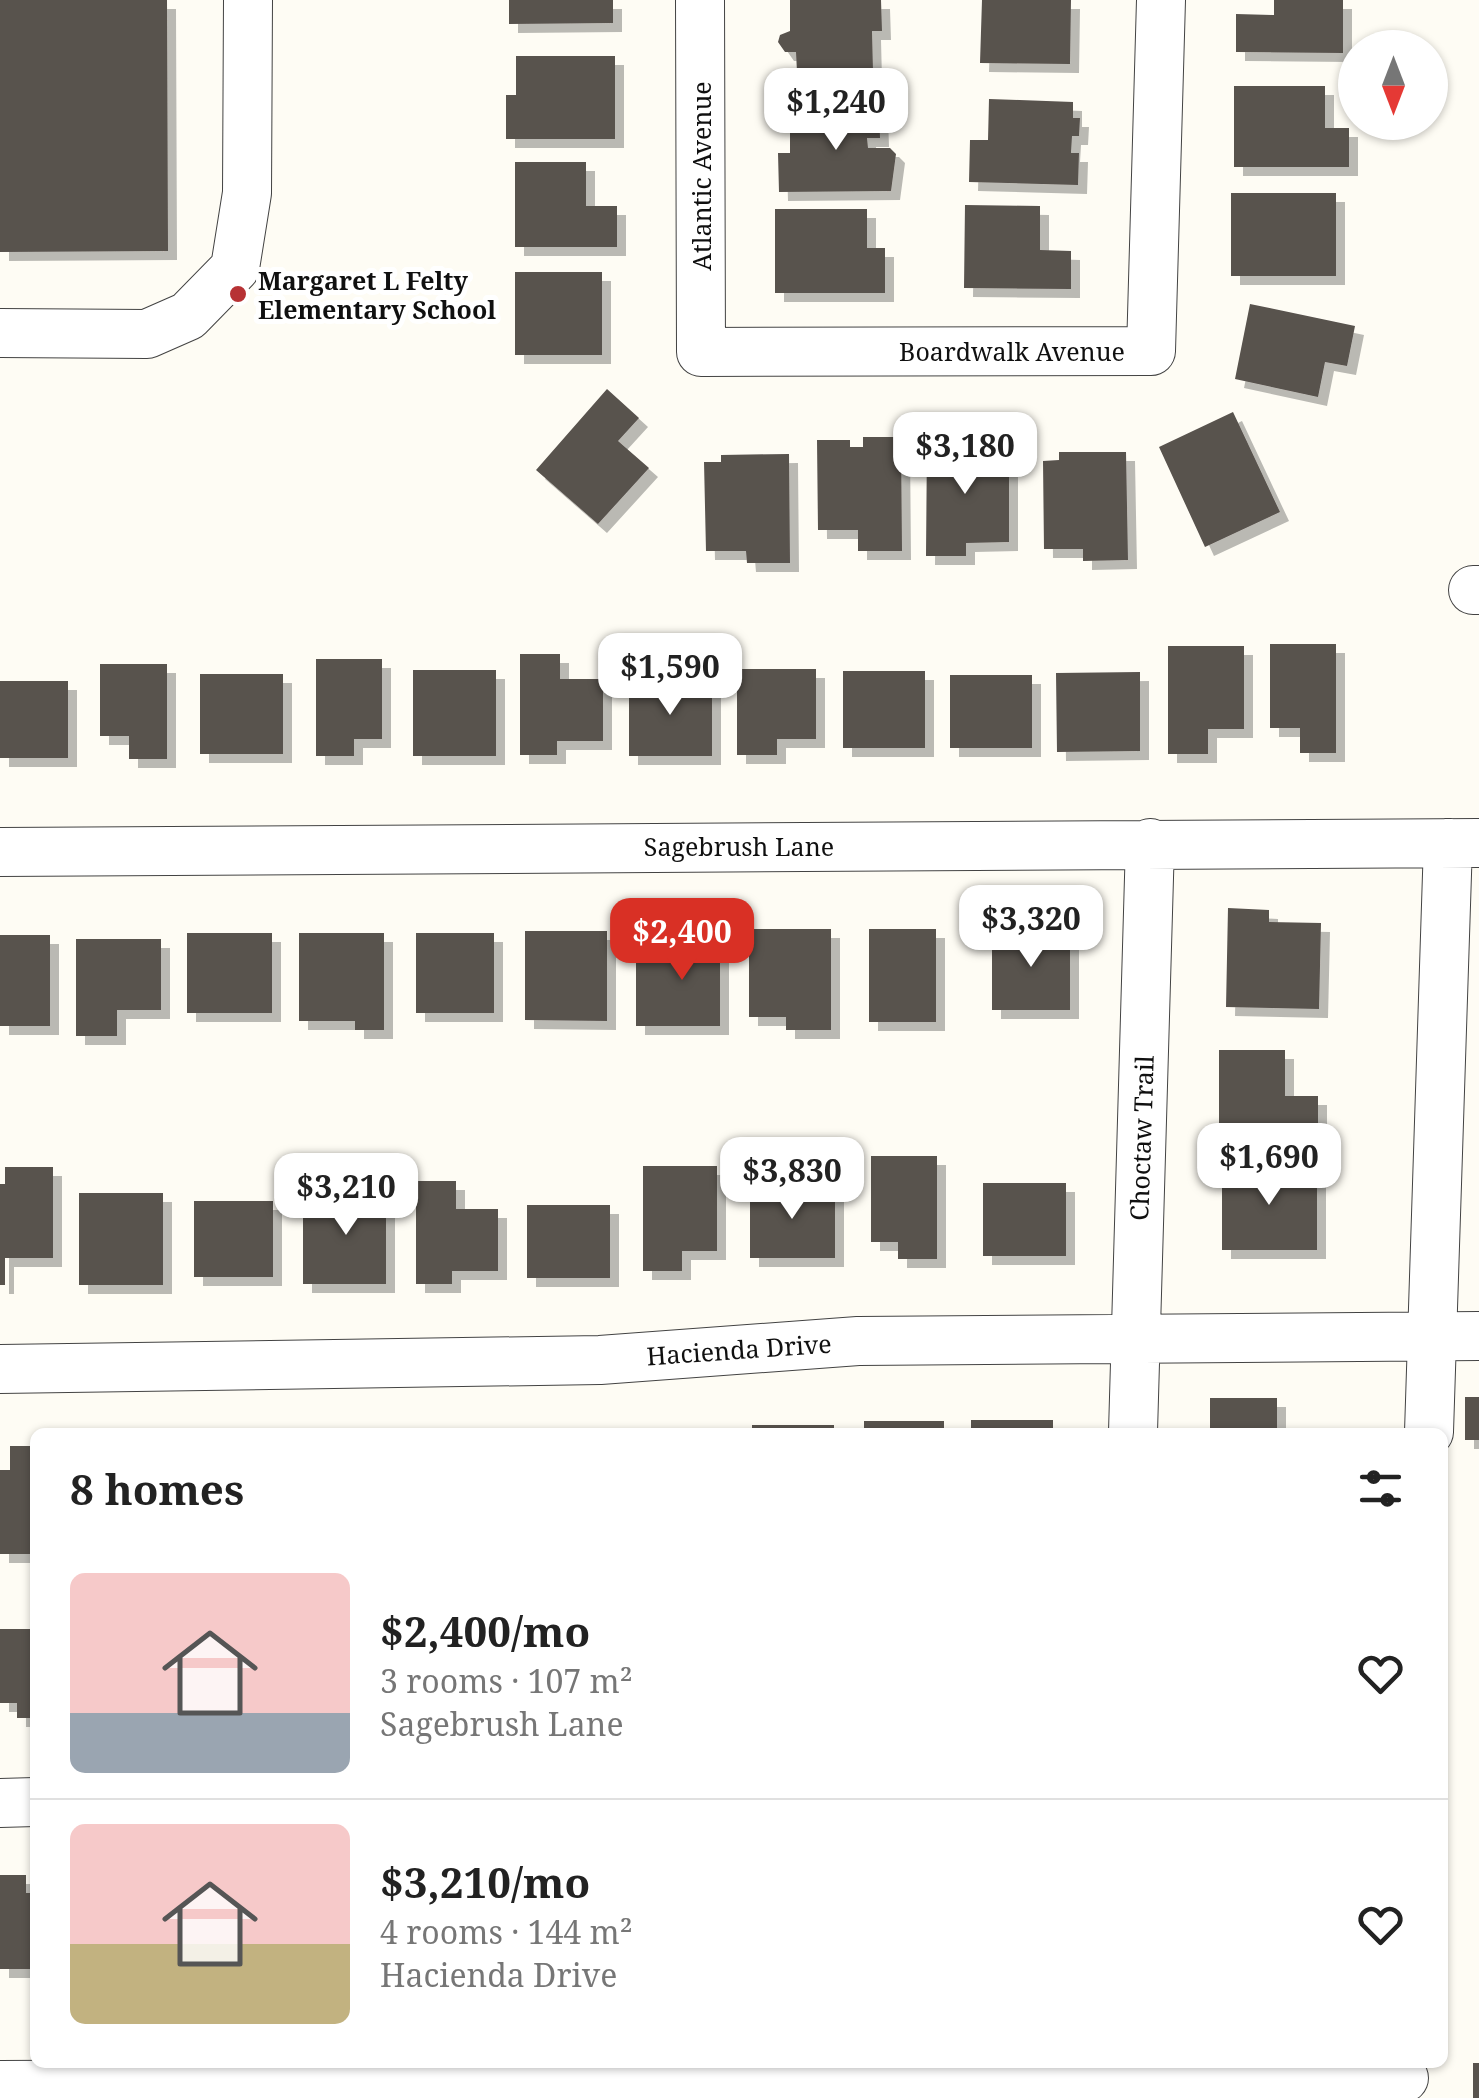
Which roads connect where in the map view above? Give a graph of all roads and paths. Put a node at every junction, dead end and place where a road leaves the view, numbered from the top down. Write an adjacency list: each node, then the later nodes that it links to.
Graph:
1 (248, 0): 4 (street)
2 (700, 0): 5 (street, Atlantic Avenue)
3 (1161, 0): 5 (street, Boardwalk Avenue)
4 (0, 332)
5 (702, 352)
6 (1150, 843): 7 (street, Sagebrush Lane); 8 (street, Sagebrush Lane); 10 (street, Choctaw Trail)
7 (1463, 843): 9 (street)
8 (0, 852)
9 (1456, 1336): 10 (street, Hacienda Drive); 13 (street)
10 (1136, 1340): 11 (street, Hacienda Drive); 12 (street, Choctaw Trail)
11 (0, 1368)
12 (1132, 1428)
13 (1431, 1428)
14 (30, 1802): 15 (street)
15 (0, 1803)
16 (902, 2080): 17 (street); 18 (street)
17 (1404, 2080)
18 (0, 2085)

